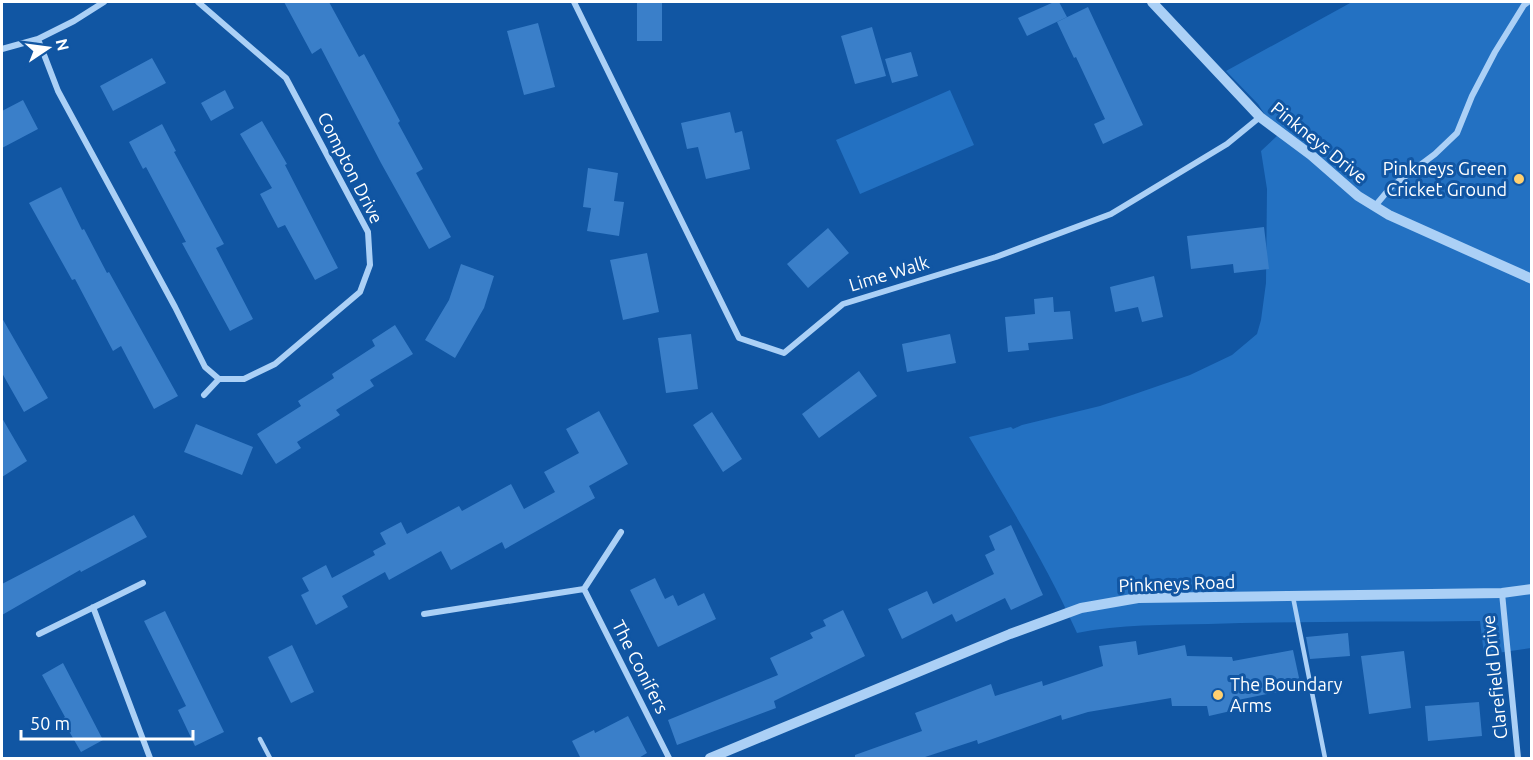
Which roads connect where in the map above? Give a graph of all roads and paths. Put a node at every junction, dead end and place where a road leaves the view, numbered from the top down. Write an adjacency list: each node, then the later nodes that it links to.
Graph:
1 (104, 2): 6 (street)
2 (198, 2): 11 (street, Compton Drive)
3 (574, 2): 8 (street, Lime Walk)
4 (1152, 2): 8 (street, Pinkneys Drive)
5 (1528, 2): 9 (street)
6 (38, 39): 7 (street); 11 (street)
7 (2, 49)
8 (1260, 117): 9 (street, Pinkneys Drive)
9 (1375, 206): 10 (street, Pinkneys Drive)
10 (1532, 279)
11 (219, 379): 12 (street)
12 (204, 395)
13 (621, 532): 15 (street)
14 (142, 583): 19 (street)
15 (584, 589): 20 (street); 25 (street, The Conifers)
16 (1532, 589): 17 (street, Pinkneys Road)
17 (1502, 593): 18 (street, Pinkneys Road); 28 (street, Clarefield Drive)
18 (1293, 597): 26 (street, Pinkneys Road); 27 (lane)
19 (93, 607): 21 (street); 23 (street)
20 (424, 614)
21 (39, 634)
22 (260, 739): 24 (lane)
23 (150, 759)
24 (270, 759)
25 (669, 759)
26 (710, 759)
27 (1325, 759)
28 (1518, 759)

